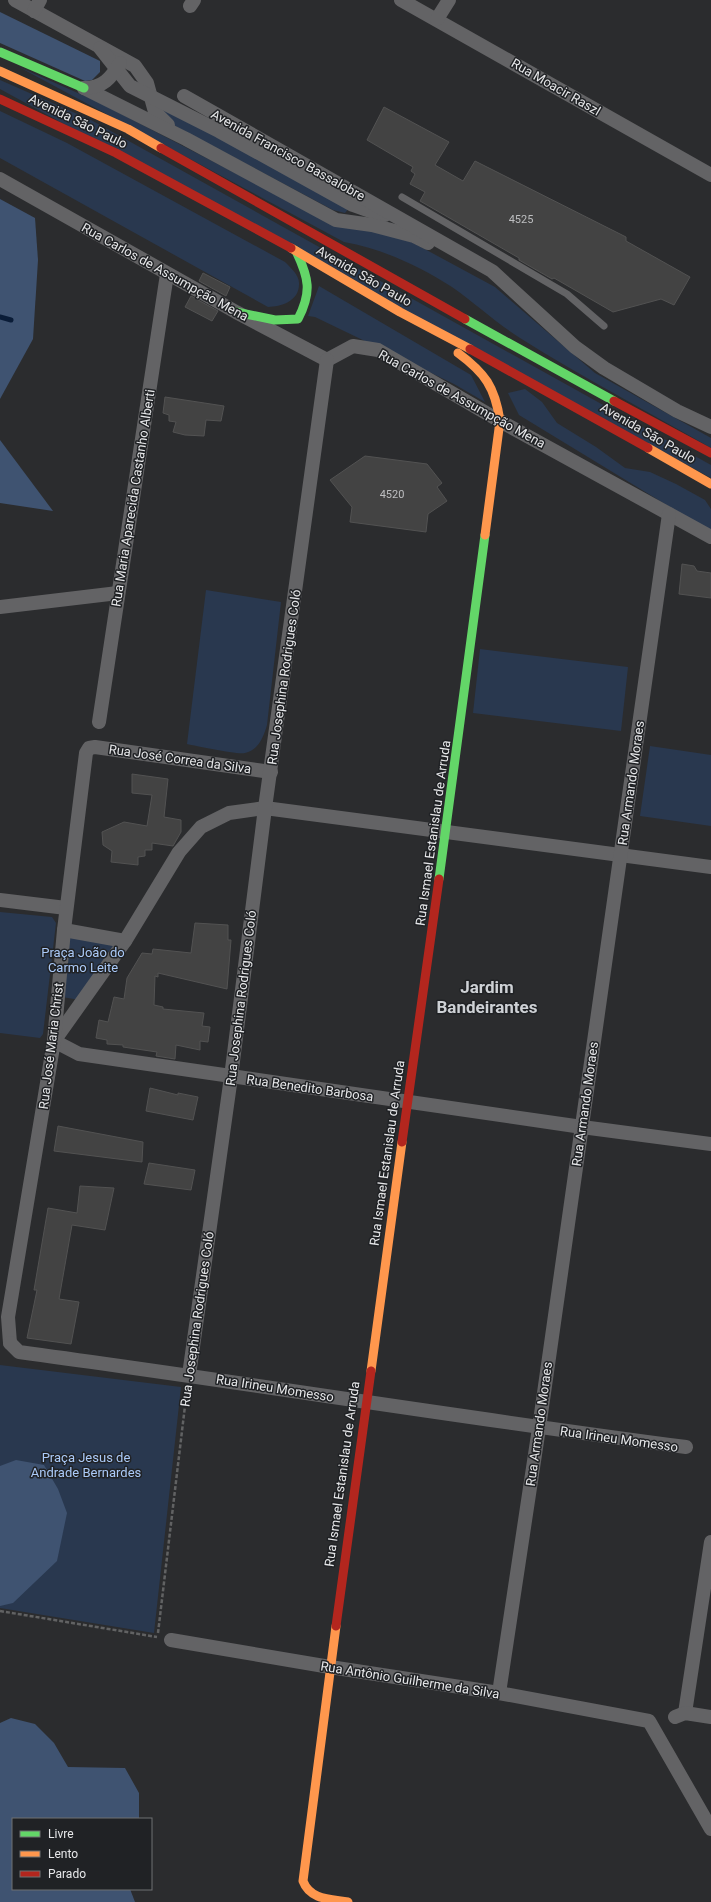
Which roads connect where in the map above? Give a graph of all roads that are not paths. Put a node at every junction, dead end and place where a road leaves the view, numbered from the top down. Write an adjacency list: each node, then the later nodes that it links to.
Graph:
1 (15, 0): 4 (street)
2 (402, 0): 5 (street, Rua Moacir Raszl)
3 (448, 0): 5 (street)
4 (37, 5): 7 (street)
5 (437, 19): 14 (street, Rua Moacir Raszl)
6 (0, 52): 9 (main road)
7 (119, 64): 9 (street); 11 (street)
8 (0, 71): 27 (main road, Avenida São Paulo)
9 (84, 88): 13 (street)
10 (184, 96): 17 (street, Avenida Francisco Bassalobre)
11 (151, 97): 13 (street); 17 (street)
12 (0, 98): 18 (main road, Avenida São Paulo)
13 (186, 139): 19 (street)
14 (711, 175)
15 (0, 179): 20 (street, Rua Carlos de Assumpção Mena)
16 (402, 197): 23 (lane)
17 (391, 214): 19 (street, Avenida Francisco Bassalobre)
18 (296, 251): 21 (main road); 22 (main road, Avenida São Paulo)
19 (492, 271): 26 (street)
20 (167, 274): 21 (street, Rua Carlos de Assumpção Mena); 31 (street, Rua Maria Aparecida Castanho Alberti)
21 (236, 312): 24 (street, Rua Carlos de Assumpção Mena)
22 (400, 312): 25 (main road, Rua Ismael Estanislau de Arruda); 28 (main road, Avenida São Paulo)
23 (604, 326)
24 (327, 360): 25 (street, Rua Carlos de Assumpção Mena); 35 (street, Rua Josephina Rodrigues Coló)
25 (500, 421): 29 (street, Rua Carlos de Assumpção Mena); 37 (main road, Rua Ismael Estanislau de Arruda)
26 (711, 427)
27 (711, 453)
28 (711, 484)
29 (669, 514): 30 (street, Rua Carlos de Assumpção Mena); 38 (street, Rua Armando Moraes)
30 (711, 537)
31 (118, 592): 32 (street); 33 (street, Rua Maria Aparecida Castanho Alberti)
32 (0, 607)
33 (99, 722)
34 (89, 748): 35 (street, Rua José Correa da Silva); 41 (street, Rua José Maria Christ)
35 (271, 772): 36 (street, Rua Josephina Rodrigues Coló)
36 (265, 808): 37 (street); 43 (street); 45 (street, Rua Josephina Rodrigues Coló)
37 (447, 833): 38 (street); 46 (main road, Rua Ismael Estanislau de Arruda)
38 (621, 854): 39 (street); 47 (street, Rua Armando Moraes)
39 (711, 867)
40 (0, 900): 41 (street)
41 (66, 908): 42 (street, Rua José Maria Christ)
42 (64, 930): 43 (street); 44 (street, Rua José Maria Christ)
43 (125, 941): 44 (street)
44 (54, 1041): 45 (street, Rua Benedito Barbosa); 49 (street, Rua José Maria Christ)
45 (231, 1077): 46 (street, Rua Benedito Barbosa); 51 (street, Rua Josephina Rodrigues Coló)
46 (407, 1101): 47 (street, Rua Benedito Barbosa); 52 (main road, Rua Ismael Estanislau de Arruda)
47 (582, 1127): 48 (street, Rua Benedito Barbosa); 53 (street, Rua Armando Moraes)
48 (711, 1144)
49 (4, 1319): 50 (street, Rua José Maria Christ)
50 (5, 1344): 51 (street, Rua Irineu Momesso)
51 (189, 1375): 52 (street, Rua Irineu Momesso)
52 (365, 1402): 53 (street, Rua Irineu Momesso); 57 (main road, Rua Ismael Estanislau de Arruda)
53 (539, 1428): 54 (street, Rua Irineu Momesso); 58 (street, Rua Armando Moraes)
54 (686, 1448)
55 (711, 1542): 59 (street)
56 (164, 1638): 57 (street, Rua Antônio Guilherme da Silva)
57 (330, 1667): 58 (street, Rua Antônio Guilherme da Silva); 61 (main road, Rua Ismael Estanislau de Arruda)
58 (499, 1693): 60 (street, Rua Antônio Guilherme da Silva)
59 (711, 1717)
60 (711, 1829)
61 (348, 1902)

